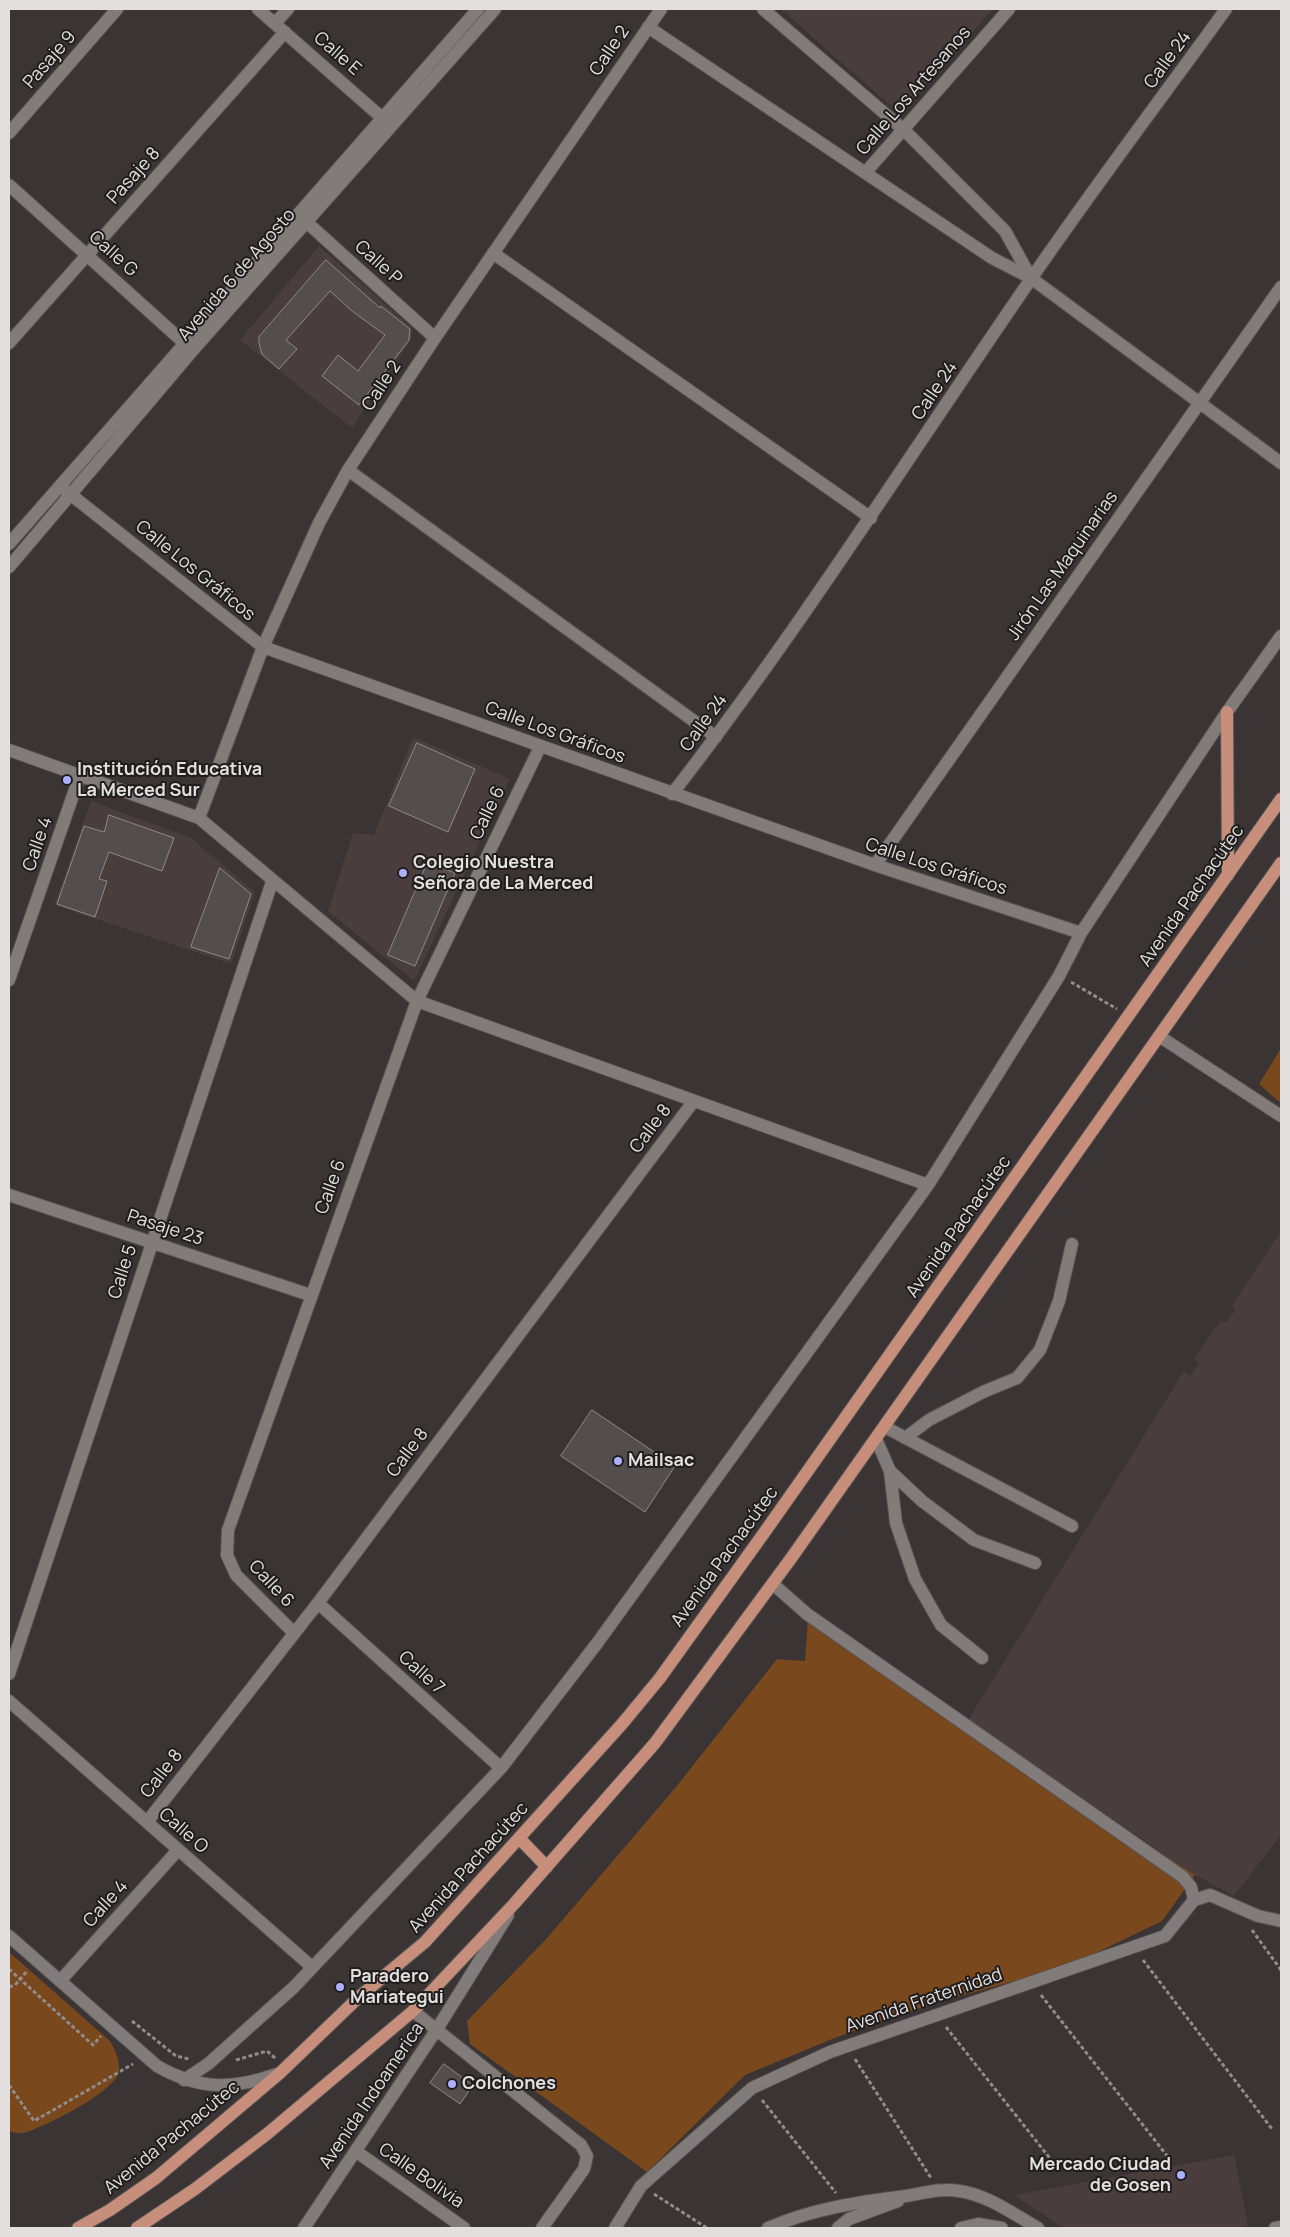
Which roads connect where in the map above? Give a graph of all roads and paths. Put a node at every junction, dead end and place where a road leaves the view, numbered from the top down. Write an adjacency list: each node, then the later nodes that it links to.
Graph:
1 (117, 9): 14 (street, Pasaje 9)
2 (258, 9): 10 (street, Calle E)
3 (288, 9): 10 (street, Pasaje 8)
4 (478, 9): 12 (street, Avenida 6 de Agosto)
5 (495, 9): 12 (street, Avenida 6 de Agosto)
6 (661, 9): 11 (street, Calle 2)
7 (762, 9): 13 (street)
8 (1010, 9): 13 (street, Calle Los Artesanos)
9 (1226, 9): 20 (street, Calle 24)
10 (280, 27): 12 (street, Calle E); 19 (street, Pasaje 8)
11 (648, 27): 15 (street); 18 (street, Calle 2)
12 (387, 122): 17 (street, Avenida 6 de Agosto)
13 (904, 130): 15 (street, Calle Los Artesanos); 20 (street)
14 (9, 133)
15 (865, 173): 20 (street)
16 (9, 185): 19 (street, Calle G)
17 (302, 218): 22 (street, Calle P); 24 (street, Avenida 6 de Agosto)
18 (493, 253): 22 (street, Calle 2); 30 (street)
19 (87, 254): 23 (street, Pasaje 8); 24 (street, Calle G)
20 (1031, 278): 25 (street); 30 (street, Calle 24)
21 (1281, 287): 25 (street, Jirón Las Maquinarias)
22 (435, 338): 27 (street, Calle 2)
23 (9, 343)
24 (189, 347): 28 (street, Avenida 6 de Agosto); 29 (street, Avenida 6 de Agosto)
25 (1200, 402): 26 (street); 43 (street, Jirón Las Maquinarias)
26 (1281, 463)
27 (348, 470): 34 (street, Calle 2); 36 (street)
28 (60, 486): 29 (street, Calle Los Gráficos); 31 (street, Avenida 6 de Agosto)
29 (71, 494): 32 (street, Avenida 6 de Agosto); 34 (street, Calle Los Gráficos)
30 (871, 518): 36 (street, Calle 24)
31 (9, 544)
32 (9, 567)
33 (1281, 636): 35 (street, Avenida Pachacútec)
34 (263, 648): 37 (street, Calle Los Gráficos); 42 (street, Calle 2)
35 (1227, 712): 45 (main road); 47 (street, Avenida Pachacútec)
36 (716, 737): 40 (street, Calle 24)
37 (540, 747): 40 (street, Calle Los Gráficos); 50 (street, Calle 6)
38 (9, 750): 39 (street)
39 (80, 775): 42 (street); 49 (street, Calle 4)
40 (672, 794): 43 (street, Calle Los Gráficos)
41 (1281, 799): 45 (main road, Avenida Pachacútec)
42 (199, 818): 46 (street)
43 (875, 866): 47 (street, Calle Los Gráficos)
44 (1280, 867): 52 (main road)
45 (1228, 875): 74 (main road, Avenida Pachacútec)
46 (272, 882): 50 (street); 57 (street, Calle 5)
47 (1081, 933): 48 (street, Avenida Pachacútec)
48 (1059, 976): 51 (path); 55 (street, Avenida Pachacútec)
49 (9, 980)
50 (417, 1001): 53 (street); 59 (street, Calle 6)
51 (1115, 1008)
52 (1159, 1036): 54 (street); 60 (main road)
53 (693, 1102): 55 (street); 67 (street, Calle 8)
54 (1281, 1116)
55 (928, 1185): 72 (street, Avenida Pachacútec)
56 (9, 1195): 57 (street, Pasaje 23)
57 (151, 1242): 59 (street, Pasaje 23); 70 (street, Calle 5)
58 (1072, 1244): 61 (street)
59 (310, 1295): 68 (street, Calle 6)
60 (885, 1427): 61 (street); 62 (main road)
61 (905, 1438): 64 (street)
62 (876, 1440): 63 (street); 66 (main road)
63 (890, 1471): 65 (street); 69 (street)
64 (1072, 1526)
65 (1035, 1563)
66 (773, 1584): 76 (main road); 77 (street)
67 (318, 1603): 68 (street, Calle 8); 72 (street, Calle 7)
68 (294, 1633): 73 (street, Calle 8)
69 (982, 1658)
70 (9, 1674)
71 (9, 1701): 73 (street, Calle O)
72 (501, 1768): 84 (street, Avenida Pachacútec)
73 (147, 1822): 75 (street, Calle O)
74 (519, 1838): 76 (main road); 94 (main road, Avenida Pachacútec)
75 (178, 1850): 84 (street, Calle O); 86 (street, Calle 4)
76 (547, 1866): 78 (main road)
77 (1194, 1900): 79 (street); 82 (street, Avenida Fraternidad)
78 (514, 1904): 89 (main road); 91 (street, Avenida Indoamerica)
79 (1281, 1921)
80 (1249, 1926): 85 (path)
81 (9, 1936): 83 (street)
82 (1134, 1947): 87 (street, Avenida Fraternidad); 98 (path)
83 (36, 1960): 86 (street); 88 (path)
84 (312, 1967): 95 (street, Avenida Pachacútec)
85 (1281, 1970)
86 (60, 1981): 93 (street)
87 (1031, 1982): 90 (street, Avenida Fraternidad); 100 (path)
88 (9, 1987)
89 (413, 2011): 91 (street); 108 (main road)
90 (936, 2015): 92 (street, Avenida Fraternidad); 101 (path)
91 (437, 2029): 99 (street, Avenida Indoamerica); 111 (street)
92 (847, 2046): 97 (street, Avenida Fraternidad); 103 (path)
93 (147, 2056): 95 (street); 96 (path)
94 (280, 2073): 95 (street); 107 (main road, Avenida Pachacútec)
95 (184, 2080)
96 (9, 2085)
97 (752, 2088): 102 (street, Avenida Fraternidad); 105 (path)
98 (1272, 2129)
99 (357, 2152): 109 (street, Avenida Indoamerica); 110 (street, Calle Bolivia)
100 (1168, 2156)
101 (1056, 2166)
102 (641, 2186): 112 (street, Avenida Fraternidad); 113 (path)
103 (938, 2190): 104 (street); 118 (street)
104 (914, 2195): 105 (street); 115 (street)
105 (845, 2204): 114 (street)
106 (1281, 2227): 119 (street)
107 (78, 2228)
108 (137, 2228)
109 (304, 2228)
110 (464, 2228)
111 (542, 2228)
112 (615, 2228)
113 (707, 2228)
114 (768, 2228)
115 (838, 2228)
116 (960, 2228): 117 (street)
117 (1002, 2228)
118 (1038, 2228)
119 (1275, 2228)

